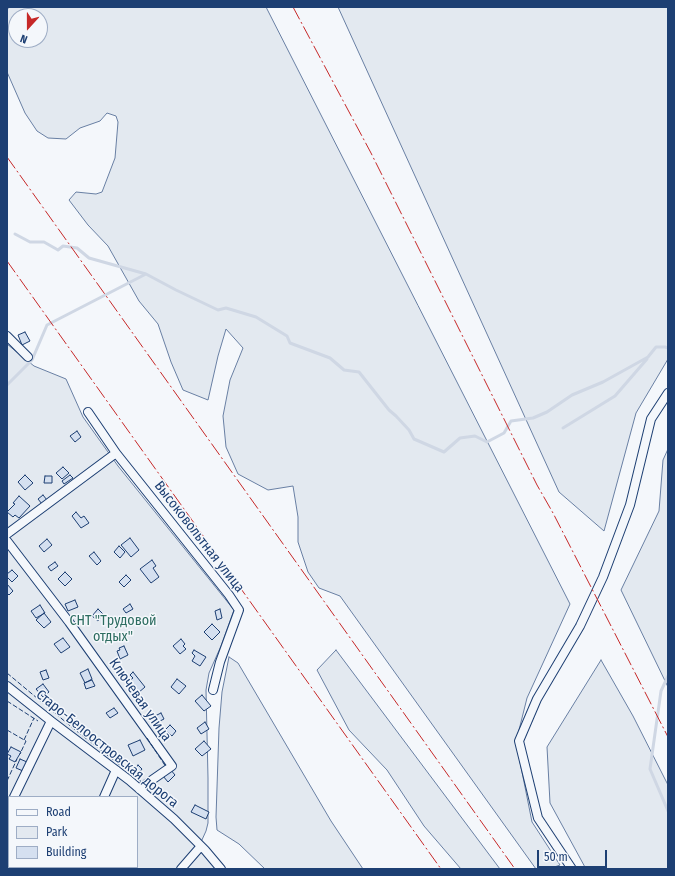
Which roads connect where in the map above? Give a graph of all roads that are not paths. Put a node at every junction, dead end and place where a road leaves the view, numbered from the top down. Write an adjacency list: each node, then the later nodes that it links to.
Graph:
1 (7, 336): 2 (street)
2 (28, 357)
3 (668, 393): 18 (street)
4 (88, 412): 5 (street, Высоковольтная улица)
5 (116, 454): 6 (street); 9 (street, Высоковольтная улица)
6 (7, 534)
7 (7, 541): 12 (street, Ключевая улица)
8 (7, 686): 10 (street, Старо-Белоостровская дорога)
9 (213, 690)
10 (51, 721): 11 (street, Старо-Белоостровская дорога); 13 (street)
11 (116, 770): 12 (street, Старо-Белоостровская дорога); 14 (street)
12 (139, 789): 15 (street, Старо-Белоостровская дорога)
13 (14, 796)
14 (104, 796)
15 (201, 846): 16 (street); 17 (street, Старо-Белоостровская дорога)
16 (181, 869)
17 (221, 869)
18 (572, 869)

